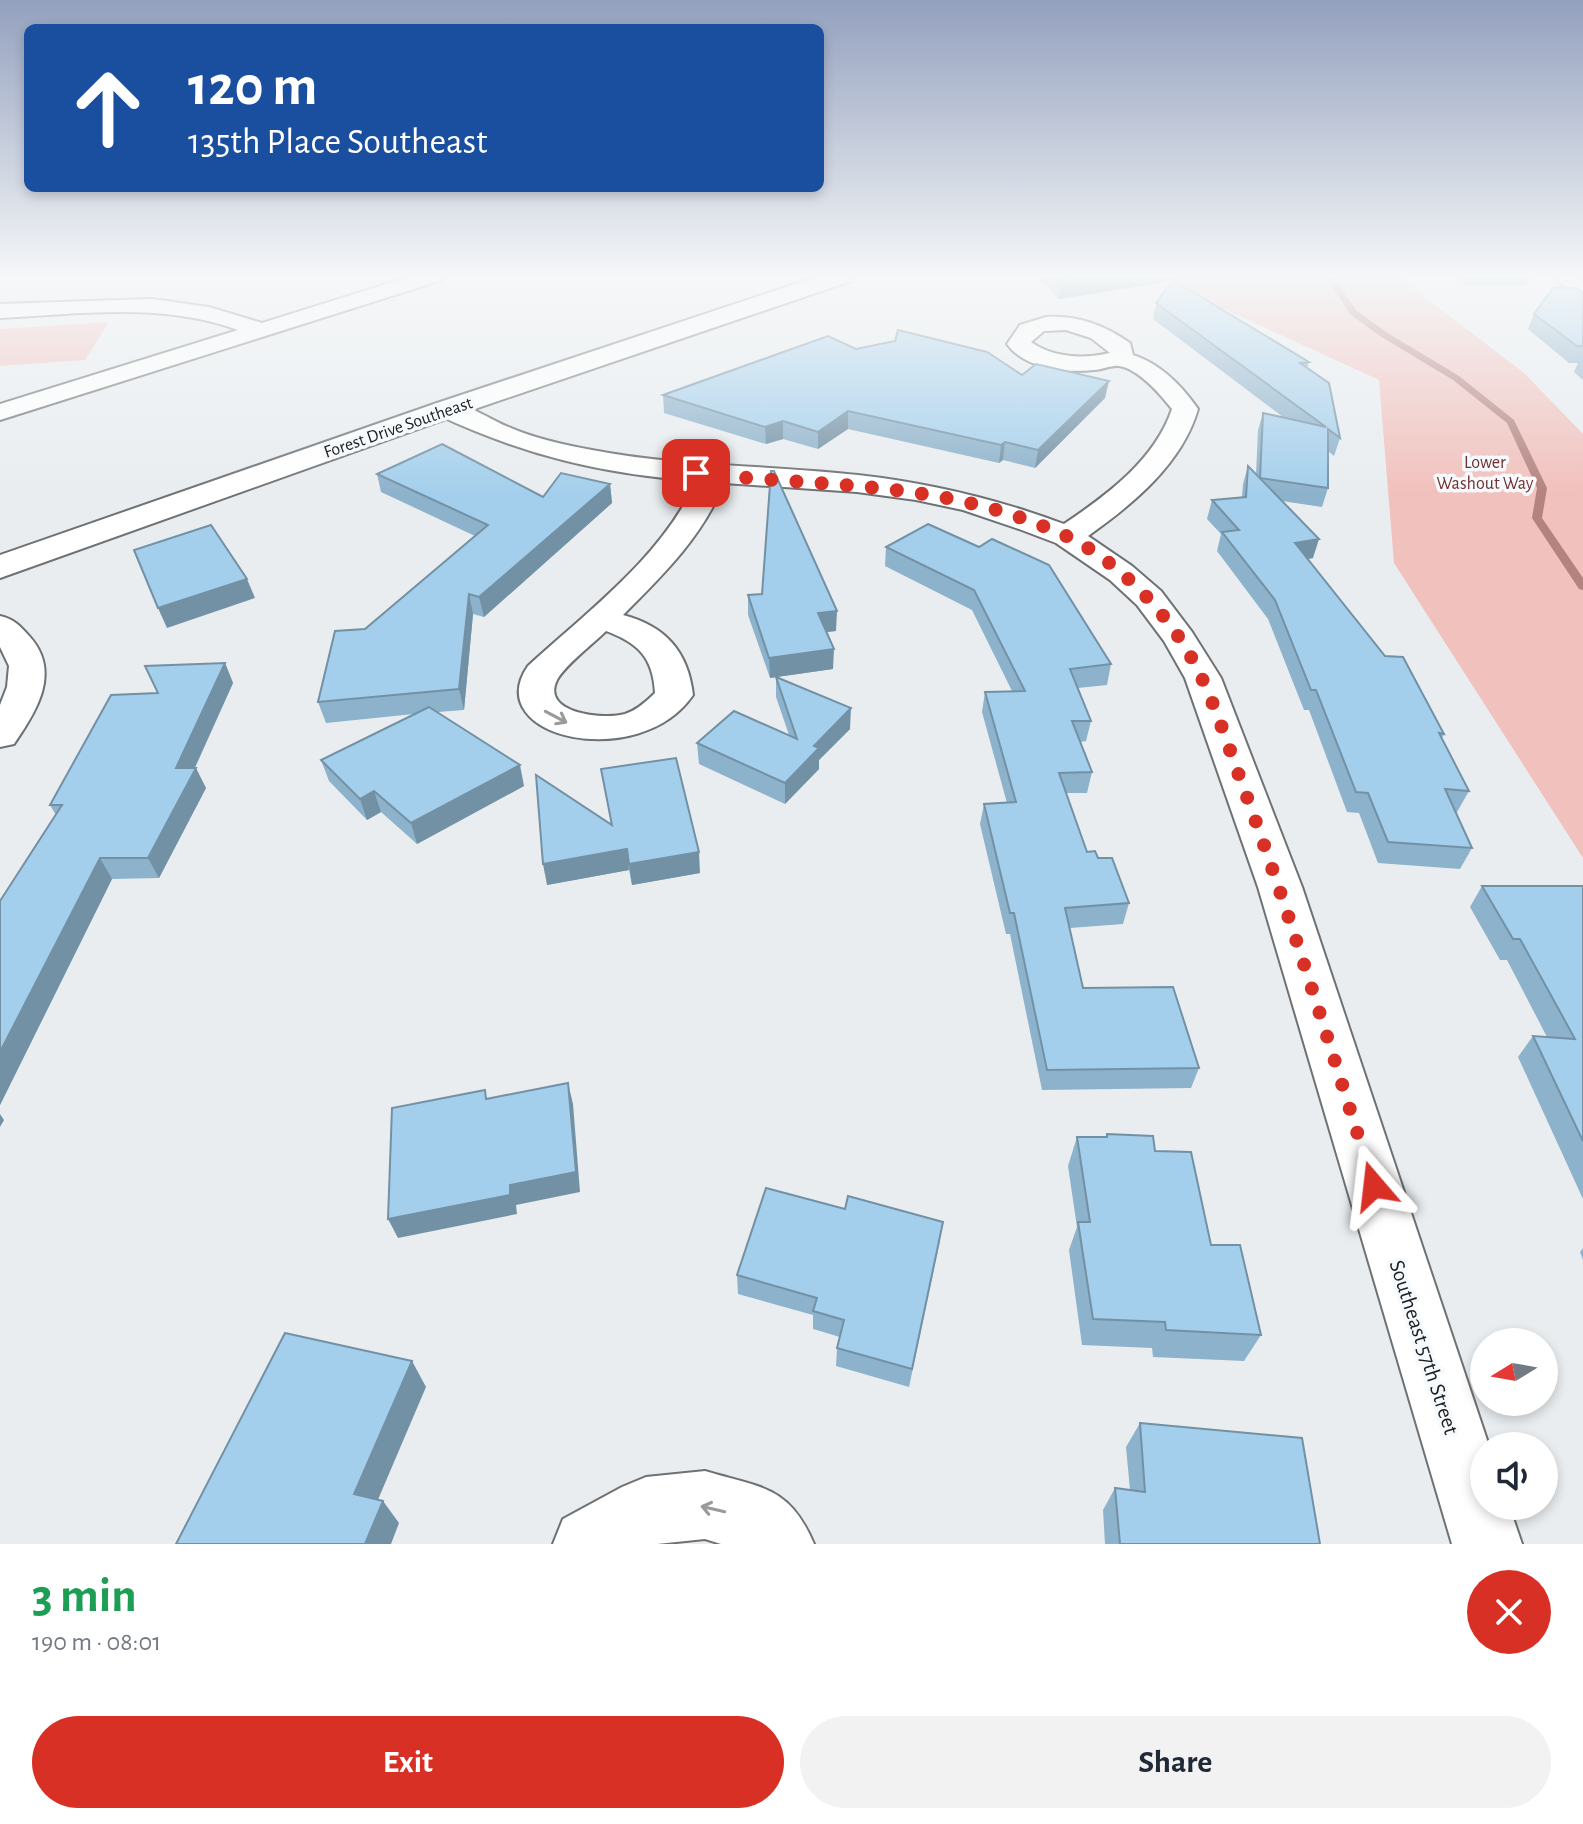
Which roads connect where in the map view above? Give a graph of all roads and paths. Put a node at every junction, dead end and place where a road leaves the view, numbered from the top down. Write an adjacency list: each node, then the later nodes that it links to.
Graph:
1 (204, 348): 5 (street)
2 (628, 348): 4 (main road, Forest Drive Southeast)
3 (1121, 359): 7 (street)
4 (447, 409): 6 (street, Southeast 57th Street); 8 (main road, Forest Drive Southeast)
5 (0, 412)
6 (713, 475): 7 (street, Southeast 57th Street); 9 (street)
7 (1067, 536): 14 (street, Southeast 57th Street)
8 (0, 567)
9 (600, 619)
10 (0, 626): 11 (street)
11 (0, 735)
12 (588, 1544): 13 (street, one-way to 12)
13 (779, 1544)
14 (1487, 1544)

